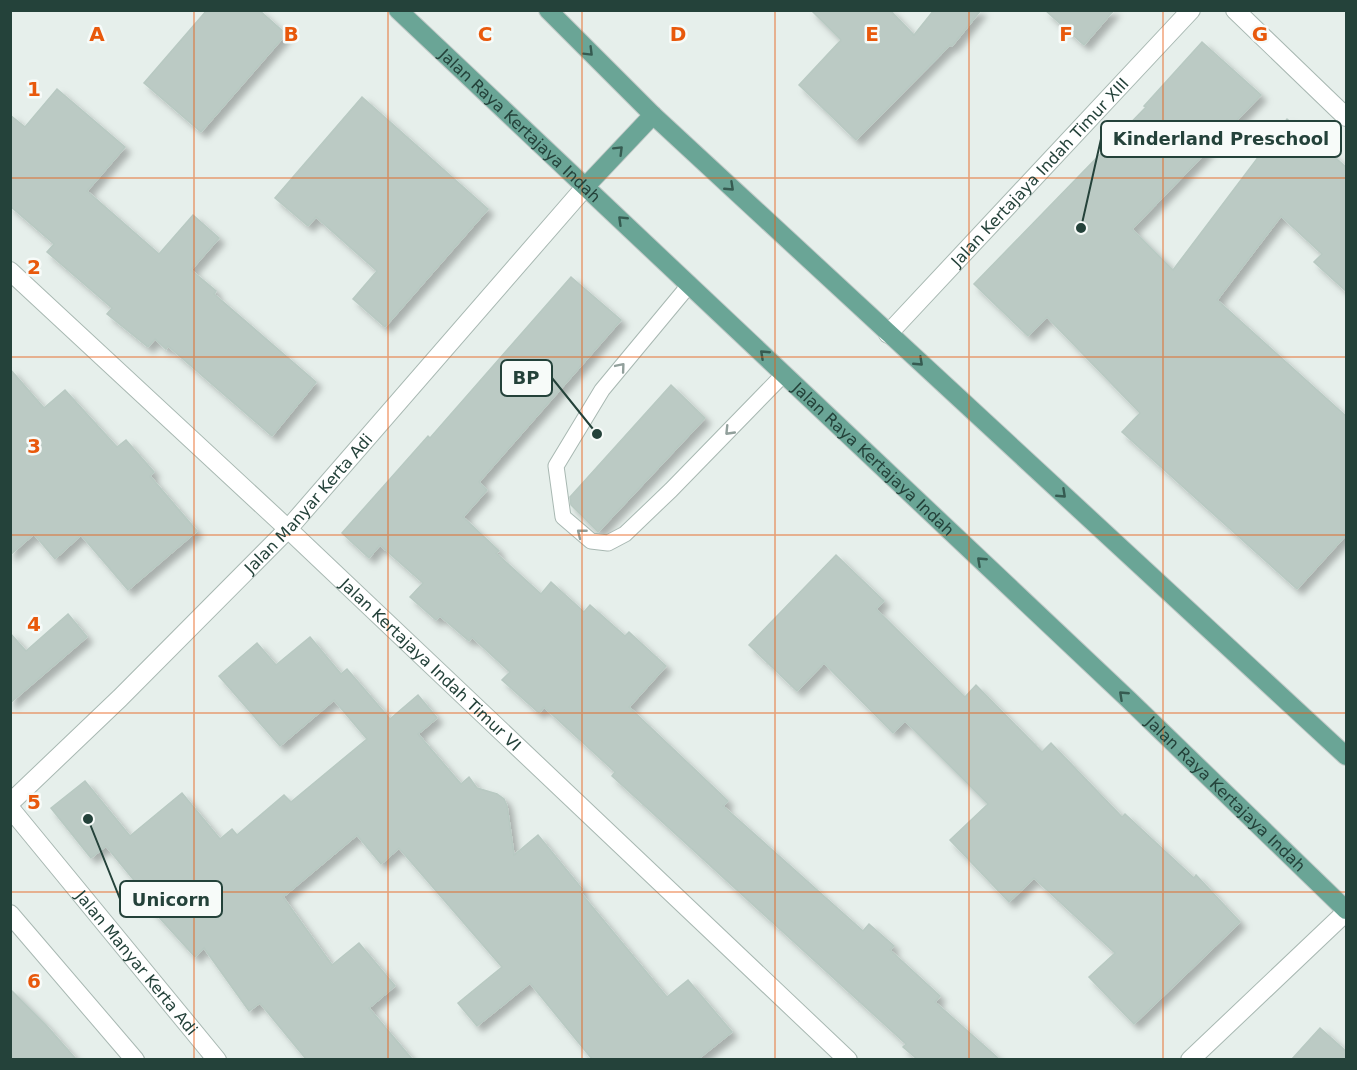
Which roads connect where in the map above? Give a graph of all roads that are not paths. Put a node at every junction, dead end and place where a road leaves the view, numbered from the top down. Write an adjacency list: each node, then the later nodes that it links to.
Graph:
1 (398, 10): 7 (main road, Jalan Raya Kertajaya Indah)
2 (548, 10): 5 (main road, one-way to 5)
3 (1191, 10): 10 (street, Jalan Kertajaya Indah Timur XIII)
4 (1235, 10): 6 (street)
5 (653, 115): 7 (main road, one-way to 5); 10 (main road, one-way to 10)
6 (1347, 117)
7 (586, 186): 9 (main road, Jalan Raya Kertajaya Indah, one-way to 7); 12 (street, Jalan Manyar Kerta Adi)
8 (10, 271): 12 (street, Jalan Kertajaya Indah Timur VI)
9 (690, 284): 11 (main road, Jalan Raya Kertajaya Indah, one-way to 9); 11 (lane, one-way to 9)
10 (888, 334): 13 (main road, one-way to 13)
11 (784, 374): 16 (main road, Jalan Raya Kertajaya Indah, one-way to 11)
12 (288, 529): 14 (street, Jalan Manyar Kerta Adi); 20 (street, Jalan Kertajaya Indah Timur VI)
13 (1347, 756)
14 (10, 803)
15 (10, 808): 19 (street, Jalan Manyar Kerta Adi)
16 (1347, 911): 21 (street)
17 (10, 914): 18 (street)
18 (135, 1059)
19 (217, 1059)
20 (848, 1059)
21 (1190, 1059)

